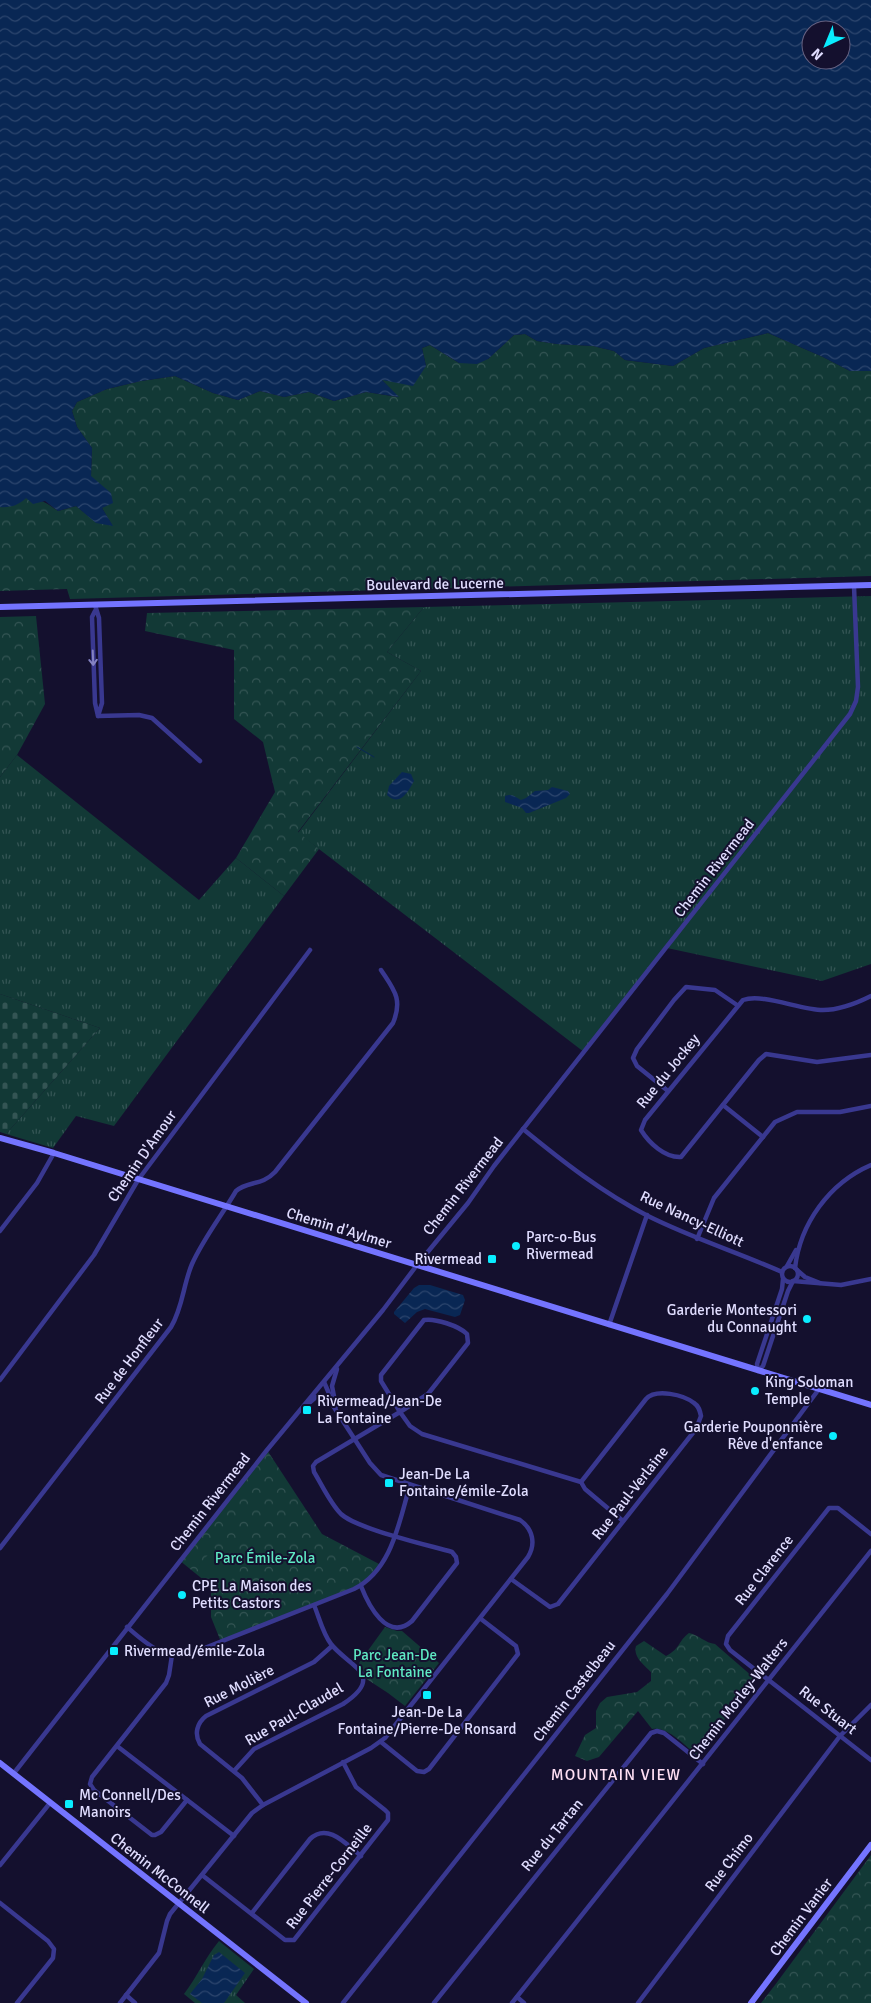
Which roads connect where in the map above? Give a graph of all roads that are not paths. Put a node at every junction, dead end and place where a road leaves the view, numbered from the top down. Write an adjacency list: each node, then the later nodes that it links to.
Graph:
1 (871, 585): 2 (main road, Boulevard de Lucerne)
2 (854, 586): 4 (main road, Boulevard de Lucerne); 14 (street, Chemin Rivermead)
3 (0, 608): 4 (main road, Boulevard de Lucerne)
4 (95, 608): 5 (street)
5 (200, 762)
6 (310, 950): 19 (street, Chemin D'Amour)
7 (381, 970): 20 (street, Rue de Honfleur)
8 (871, 996): 9 (street)
9 (737, 1006): 11 (street, Rue du Jockey); 11 (street)
10 (871, 1055): 12 (street, Rue du Jockey)
11 (668, 1091): 12 (street, Rue du Jockey)
12 (723, 1105): 15 (street)
13 (871, 1106): 15 (street)
14 (523, 1129): 21 (street, Rue Nancy-Elliott); 25 (street, Chemin Rivermead)
15 (763, 1137): 23 (street)
16 (0, 1138): 17 (main road, Chemin d'Aylmer)
17 (54, 1153): 19 (main road, Chemin d'Aylmer); 22 (street)
18 (871, 1166): 24 (street)
19 (138, 1180): 20 (main road, Chemin d'Aylmer); 36 (street, Chemin D'Amour)
20 (227, 1207): 25 (main road, Chemin d'Aylmer); 49 (street, Rue de Honfleur)
21 (647, 1215): 23 (street, Rue Nancy-Elliott); 33 (street)
22 (0, 1231)
23 (697, 1238): 28 (street, Rue Nancy-Elliott)
24 (798, 1247): 26 (street); 27 (street)
25 (417, 1265): 33 (main road, Chemin d'Aylmer); 34 (street, Chemin Rivermead)
26 (787, 1266): 27 (street); 28 (street)
27 (796, 1269): 31 (street); 32 (street)
28 (782, 1272): 29 (street)
29 (784, 1279): 31 (street); 35 (street)
30 (871, 1279): 32 (street)
31 (793, 1281): 32 (street); 35 (street)
32 (823, 1284)
33 (609, 1325): 35 (main road, Chemin d'Aylmer)
34 (347, 1354): 37 (street, Chemin Rivermead); 40 (street)
35 (758, 1371): 38 (main road, Chemin d'Aylmer)
36 (0, 1380)
37 (324, 1382): 40 (street); 41 (street, Chemin Rivermead)
38 (819, 1389): 39 (main road, Chemin d'Aylmer); 87 (street, Chemin Castelbeau)
39 (871, 1405)
40 (337, 1411): 41 (street); 43 (street)
41 (298, 1412): 55 (street, Chemin Rivermead)
42 (400, 1412): 42 (street); 43 (street); 44 (street)
43 (354, 1438): 45 (street); 48 (street)
44 (581, 1482): 46 (street); 46 (street, Rue Paul-Verlaine)
45 (410, 1485): 48 (street); 51 (street)
46 (623, 1521): 51 (street, Rue Paul-Verlaine)
47 (871, 1534): 58 (street, Rue Clarence)
48 (395, 1536): 52 (street); 52 (street)
49 (0, 1548)
50 (871, 1551): 58 (street, Chemin Morley-Walters)
51 (511, 1579): 54 (street)
52 (361, 1586): 53 (street)
53 (314, 1605): 56 (street, Rue Paul-Claudel); 57 (street)
54 (481, 1619): 62 (street); 62 (street)
55 (127, 1627): 57 (street); 69 (street, Chemin Rivermead)
56 (332, 1646): 68 (street, Rue Paul-Claudel); 68 (street, Rue Molière)
57 (172, 1654): 63 (street)
58 (769, 1680): 61 (street, Rue Stuart); 67 (street, Chemin Morley-Walters)
59 (871, 1704): 60 (street, Rue Chimo)
60 (869, 1711): 61 (street, Rue Chimo)
61 (840, 1736): 64 (street, Rue Stuart); 91 (street, Rue Chimo)
62 (381, 1742): 65 (street)
63 (117, 1746): 70 (street); 70 (street)
64 (871, 1760)
65 (343, 1762): 72 (street); 75 (street, Rue Pierre-Corneille)
66 (0, 1763): 69 (main road, Chemin McConnell)
67 (703, 1764): 82 (street, Chemin Morley-Walters); 88 (street, Rue du Tartan)
68 (234, 1772): 72 (street, Rue Molière)
69 (14, 1774): 71 (main road, Chemin McConnell)
70 (187, 1800): 73 (street)
71 (50, 1803): 76 (street); 79 (main road, Chemin McConnell)
72 (263, 1804): 73 (street)
73 (234, 1836): 77 (street)
74 (871, 1846): 92 (main road, Chemin Vanier)
75 (361, 1856): 80 (street); 80 (street, Rue Pierre-Corneille)
76 (0, 1865)
77 (202, 1876): 79 (street); 80 (street, Rue Pierre-Corneille)
78 (0, 1903): 83 (street)
79 (179, 1904): 81 (street); 86 (main road, Chemin McConnell)
80 (252, 1913)
81 (126, 1996): 84 (street); 85 (street)
82 (517, 1997): 89 (street, Chemin Morley-Walters); 90 (street)
83 (17, 2003)
84 (120, 2003)
85 (135, 2003)
86 (306, 2003)
87 (343, 2003)
88 (434, 2003)
89 (512, 2003)
90 (524, 2003)
91 (638, 2003)
92 (752, 2003)

